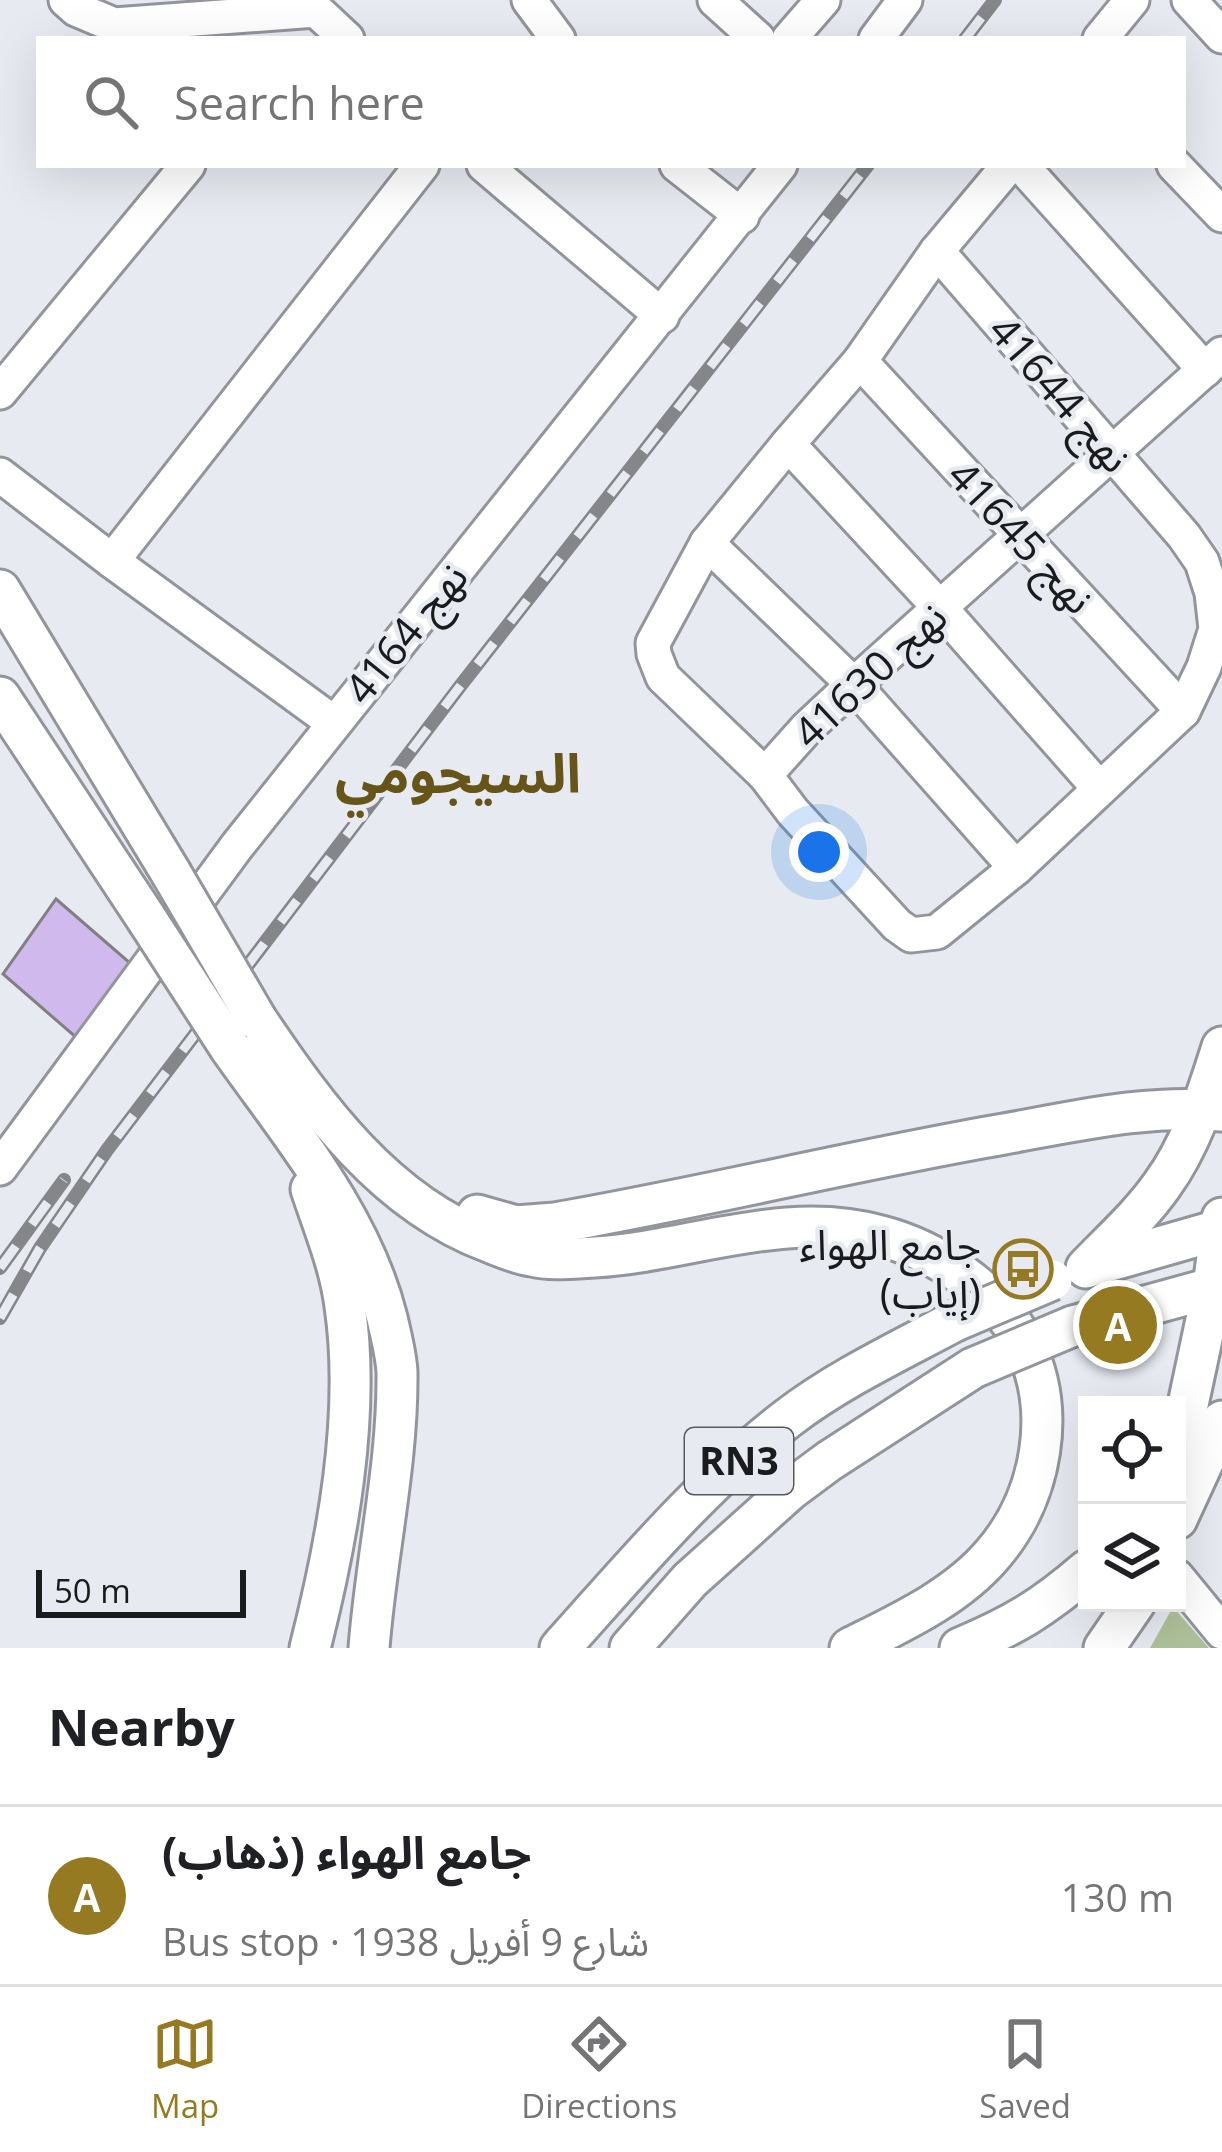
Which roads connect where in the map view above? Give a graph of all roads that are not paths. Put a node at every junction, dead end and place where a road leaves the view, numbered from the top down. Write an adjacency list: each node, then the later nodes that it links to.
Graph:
1 (66, 0): 8 (street)
2 (530, 0): 11 (street)
3 (715, 0): 12 (street)
4 (823, 0): 13 (street)
5 (1132, 0): 15 (street)
6 (1189, 0): 16 (street)
7 (902, 1): 14 (street)
8 (317, 5): 9 (street); 10 (street)
9 (294, 36)
10 (344, 36)
11 (556, 36)
12 (755, 36)
13 (792, 36)
14 (878, 36)
15 (1102, 36)
16 (1222, 36)
17 (186, 168): 31 (street)
18 (420, 168): 38 (street)
19 (488, 168): 28 (street)
20 (681, 168): 26 (street)
21 (778, 168): 26 (street, نهج 4164)
22 (1007, 168): 27 (street)
23 (1024, 168): 30 (street)
24 (1177, 168): 25 (street)
25 (1222, 215)
26 (742, 216): 28 (street, نهج 4164)
27 (937, 251): 29 (street); 33 (street, نهج 41644)
28 (662, 316): 44 (street, نهج 4164)
29 (860, 361): 32 (street); 35 (street, نهج 41645)
30 (1214, 362): 33 (street, نهج 41630)
31 (0, 392)
32 (788, 444): 37 (street); 40 (street)
33 (1112, 453): 35 (street, نهج 41630); 36 (street, نهج 41644)
34 (0, 475): 38 (street)
35 (1020, 536): 40 (street, نهج 41630); 43 (street, نهج 41645)
36 (1184, 536): 43 (street, نهج 41630)
37 (707, 543): 41 (street); 45 (street)
38 (112, 561): 44 (street)
39 (0, 590): 48 (main road, bridge)
40 (941, 609): 41 (street, نهج 41630); 46 (street)
41 (854, 685): 45 (street, نهج 41630); 47 (street)
42 (0, 697): 48 (main road, bridge)
43 (1183, 711): 46 (street, نهج 41630)
44 (334, 723): 52 (street, نهج 4164)
45 (765, 775): 47 (street, نهج 41630)
46 (1099, 788): 47 (street, نهج 41630)
47 (1016, 868)
48 (244, 1034): 51 (main road); 53 (main road)
49 (1222, 1047): 50 (main road)
50 (1212, 1110): 53 (main road); 55 (main road)
51 (294, 1139): 64 (main road); 65 (main road)
52 (0, 1168)
53 (394, 1183): 68 (main road)
54 (1221, 1225): 55 (main road, RN3); 56 (main road)
55 (1069, 1274): 66 (main road, RN3, bridge)
56 (1217, 1286): 58 (main road); 67 (main road, RN3, bridge)
57 (1222, 1421): 59 (main road)
58 (1186, 1422)
59 (1184, 1504)
60 (1078, 1578): 69 (main road)
61 (1186, 1588): 63 (street)
62 (1129, 1612): 70 (main road)
63 (1222, 1631)
64 (310, 1648)
65 (369, 1648)
66 (560, 1648)
67 (630, 1648)
68 (850, 1648)
69 (960, 1648)
70 (1104, 1648)

